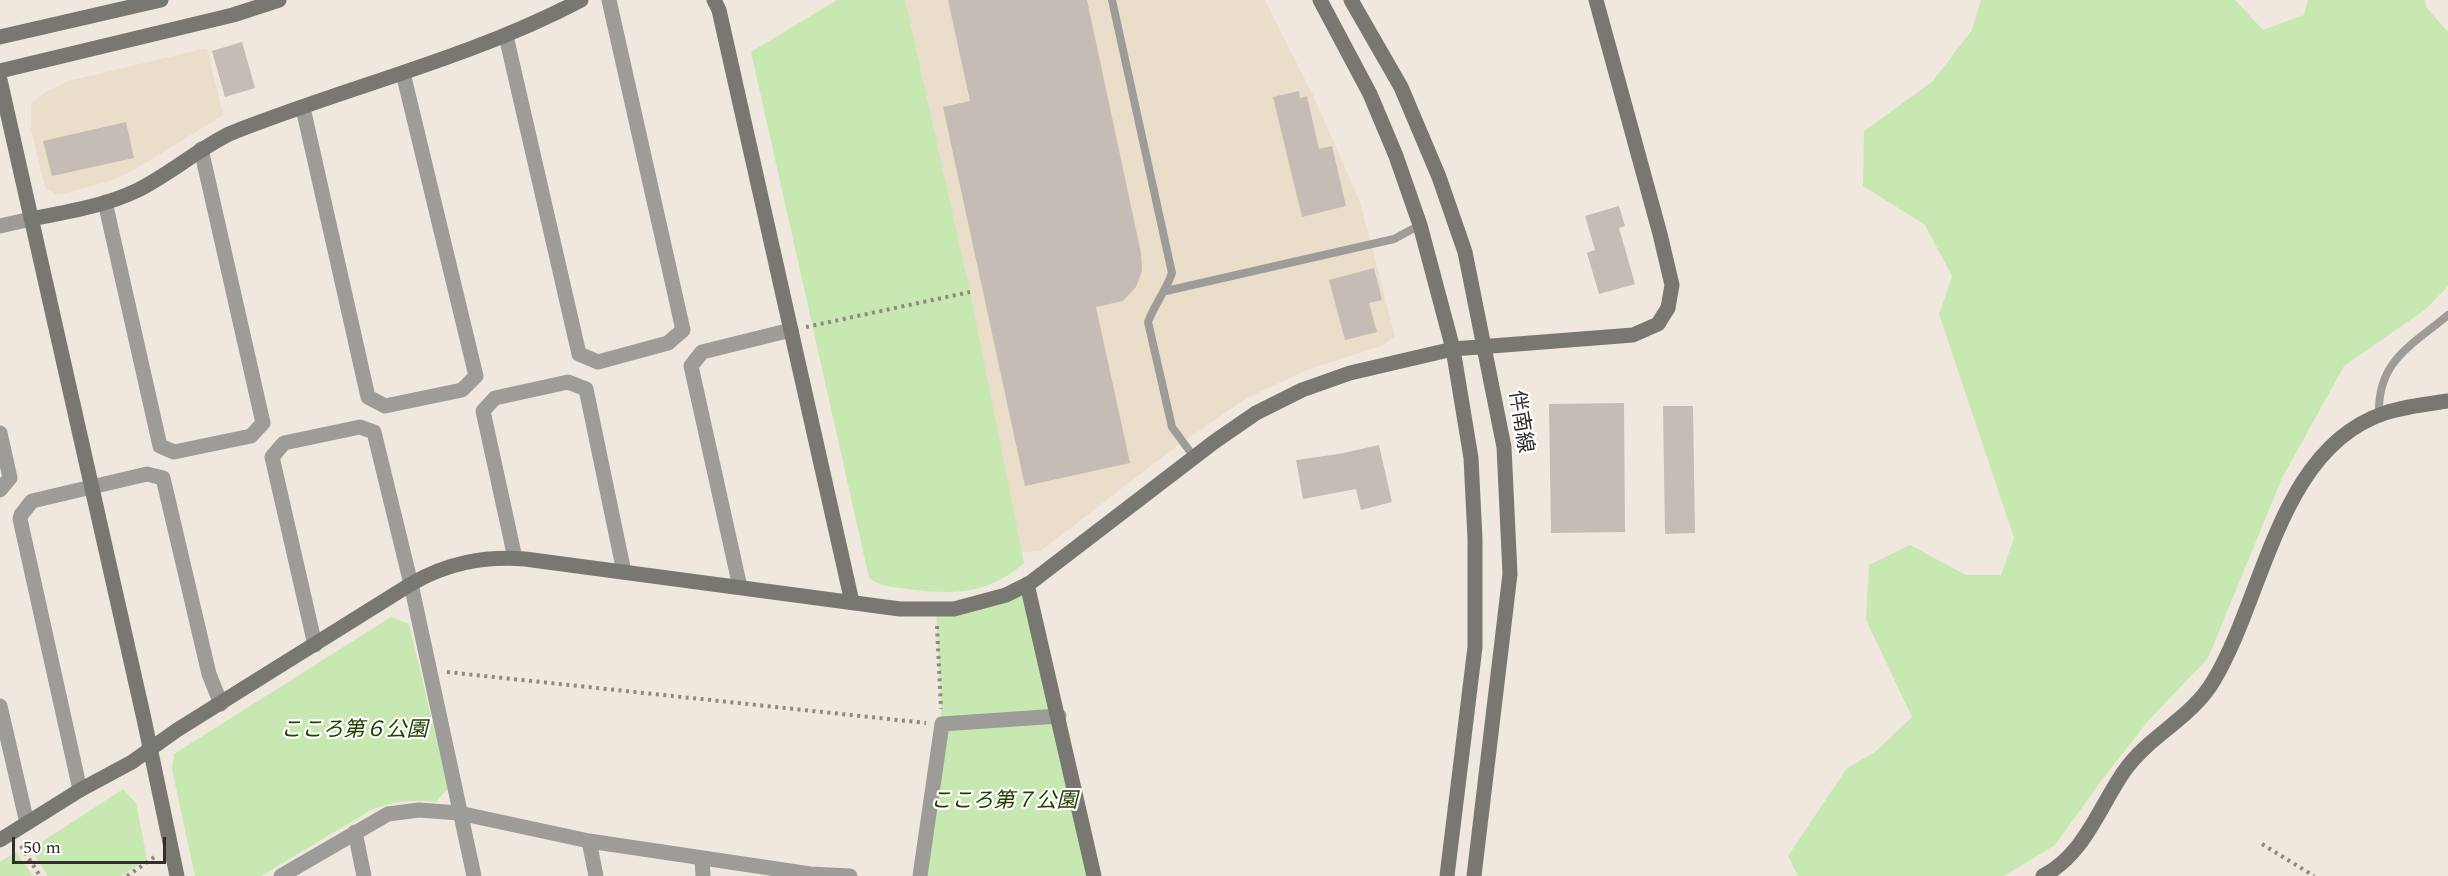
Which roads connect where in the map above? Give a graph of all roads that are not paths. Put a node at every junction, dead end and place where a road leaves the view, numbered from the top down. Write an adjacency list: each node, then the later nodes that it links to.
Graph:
1 (161, 0): 11 (street)
2 (279, 0): 12 (street)
3 (581, 0): 10 (street)
4 (609, 0): 10 (street)
5 (714, 0): 23 (street)
6 (1112, 0): 21 (lane)
7 (1320, 0): 19 (street)
8 (1351, 0): 24 (street, 伴南線)
9 (1596, 0): 24 (street)
10 (506, 36): 13 (street)
11 (0, 37)
12 (0, 71)
13 (403, 73): 15 (street); 15 (street)
14 (0, 80): 18 (street)
15 (303, 108): 16 (street)
16 (201, 149): 17 (street); 17 (street)
17 (105, 202): 18 (street)
18 (31, 219): 20 (street); 30 (street)
19 (1420, 225): 21 (lane); 25 (street)
20 (0, 226)
21 (1166, 291): 29 (lane)
22 (2448, 315): 27 (lane)
23 (791, 330): 36 (street); 37 (street)
24 (1484, 346): 25 (street); 61 (street, 伴南線)
25 (1453, 349): 29 (street); 60 (street)
26 (2446, 402): 27 (street)
27 (2385, 413): 62 (street)
28 (0, 433): 31 (street)
29 (1194, 457): 35 (street)
30 (90, 487): 39 (street); 42 (street); 43 (street)
31 (0, 490)
32 (516, 558): 33 (street); 33 (street); 34 (street)
33 (624, 572): 36 (street)
34 (411, 584): 38 (street); 38 (street); 44 (street)
35 (1027, 584): 37 (street); 41 (street)
36 (740, 587): 37 (street)
37 (852, 602)
38 (315, 645): 39 (street)
39 (221, 704): 42 (street)
40 (0, 706): 45 (street)
41 (1059, 716): 58 (street); 59 (street)
42 (150, 750): 43 (street); 51 (street)
43 (80, 790): 45 (street)
44 (459, 813): 46 (street); 48 (street); 54 (street)
45 (27, 823): 47 (street)
46 (355, 832): 52 (street); 53 (street)
47 (6, 836)
48 (589, 841): 49 (street); 55 (street)
49 (702, 858): 50 (street); 56 (street)
50 (811, 875): 57 (street)
51 (177, 876)
52 (281, 876)
53 (364, 876)
54 (474, 876)
55 (596, 876)
56 (703, 876)
57 (850, 876)
58 (920, 876)
59 (1094, 876)
60 (1447, 876)
61 (1474, 876)
62 (2043, 876)

